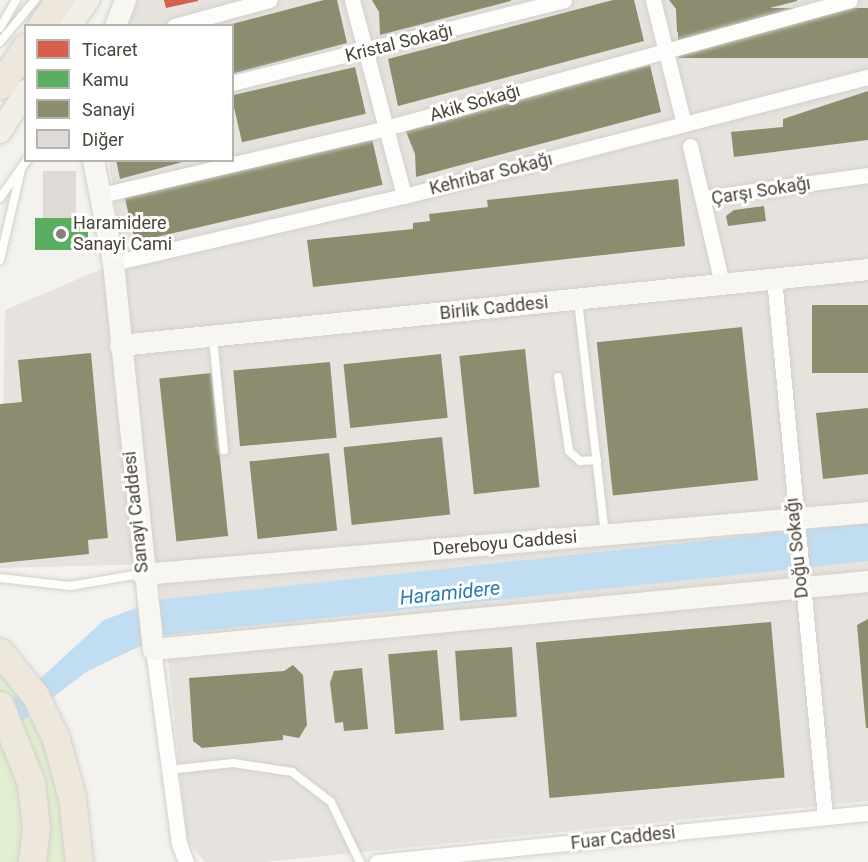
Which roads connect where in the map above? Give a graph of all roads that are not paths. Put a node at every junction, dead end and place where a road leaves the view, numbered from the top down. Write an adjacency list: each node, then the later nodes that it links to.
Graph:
1 (16, 0): 15 (lane)
2 (35, 0): 16 (lane)
3 (59, 0): 11 (highway)
4 (88, 0): 12 (main road)
5 (124, 0): 13 (street)
6 (270, 0): 14 (street)
7 (352, 0): 19 (street)
8 (564, 0): 19 (street, Kristal Sokağı)
9 (652, 0): 17 (street)
10 (850, 0): 17 (street, Akik Sokağı)
11 (42, 24)
12 (71, 24)
13 (116, 24)
14 (181, 24)
15 (0, 28)
16 (0, 42)
17 (664, 49): 24 (street); 25 (street, Akik Sokağı)
18 (24, 50): 22 (highway)
19 (366, 51): 21 (street, Kristal Sokağı); 25 (street)
20 (868, 77): 24 (street, Kehribar Sokağı)
21 (234, 83)
22 (0, 86)
23 (24, 94): 26 (main road)
24 (684, 124): 33 (street, Kehribar Sokağı)
25 (386, 128): 32 (street, Akik Sokağı); 33 (street)
26 (0, 132)
27 (690, 146): 35 (street)
28 (26, 162): 30 (lane)
29 (93, 162): 32 (street, Sanayi Caddesi)
30 (21, 170): 34 (lane); 36 (lane)
31 (868, 175): 35 (street, Çarşı Sokağı)
32 (97, 196): 37 (street, Sanayi Caddesi)
33 (404, 196): 37 (street, Kehribar Sokağı)
34 (0, 198)
35 (703, 198): 40 (street, Çarşı Sokağı)
36 (0, 260)
37 (113, 263): 43 (street, Sanayi Caddesi)
38 (868, 269): 39 (street, Birlik Caddesi)
39 (774, 278): 40 (street, Birlik Caddesi); 48 (street, Doğu Sokağı)
40 (722, 284): 41 (street, Birlik Caddesi)
41 (578, 299): 42 (street, Birlik Caddesi); 46 (lane)
42 (213, 337): 43 (street, Birlik Caddesi); 45 (lane)
43 (120, 345): 50 (street, Sanayi Caddesi)
44 (558, 377): 46 (lane)
45 (224, 450)
46 (597, 460): 49 (lane)
47 (868, 512): 48 (street, Dereboyu Caddesi)
48 (794, 519): 49 (street, Dereboyu Caddesi); 53 (street, Doğu Sokağı)
49 (605, 535): 50 (street, Dereboyu Caddesi)
50 (142, 574): 51 (lane); 54 (street, Sanayi Caddesi)
51 (0, 578)
52 (868, 581): 53 (street)
53 (801, 588): 54 (street); 59 (street, Doğu Sokağı)
54 (153, 649): 57 (street, Sanayi Caddesi)
55 (0, 652): 61 (highway)
56 (0, 705): 60 (highway)
57 (169, 770): 62 (street, Sanayi Caddesi); 63 (lane)
58 (868, 813): 59 (street, Fuar Caddesi)
59 (825, 817): 64 (street, Fuar Caddesi)
60 (32, 862)
61 (79, 862)
62 (186, 862)
63 (360, 862)
64 (377, 862)

